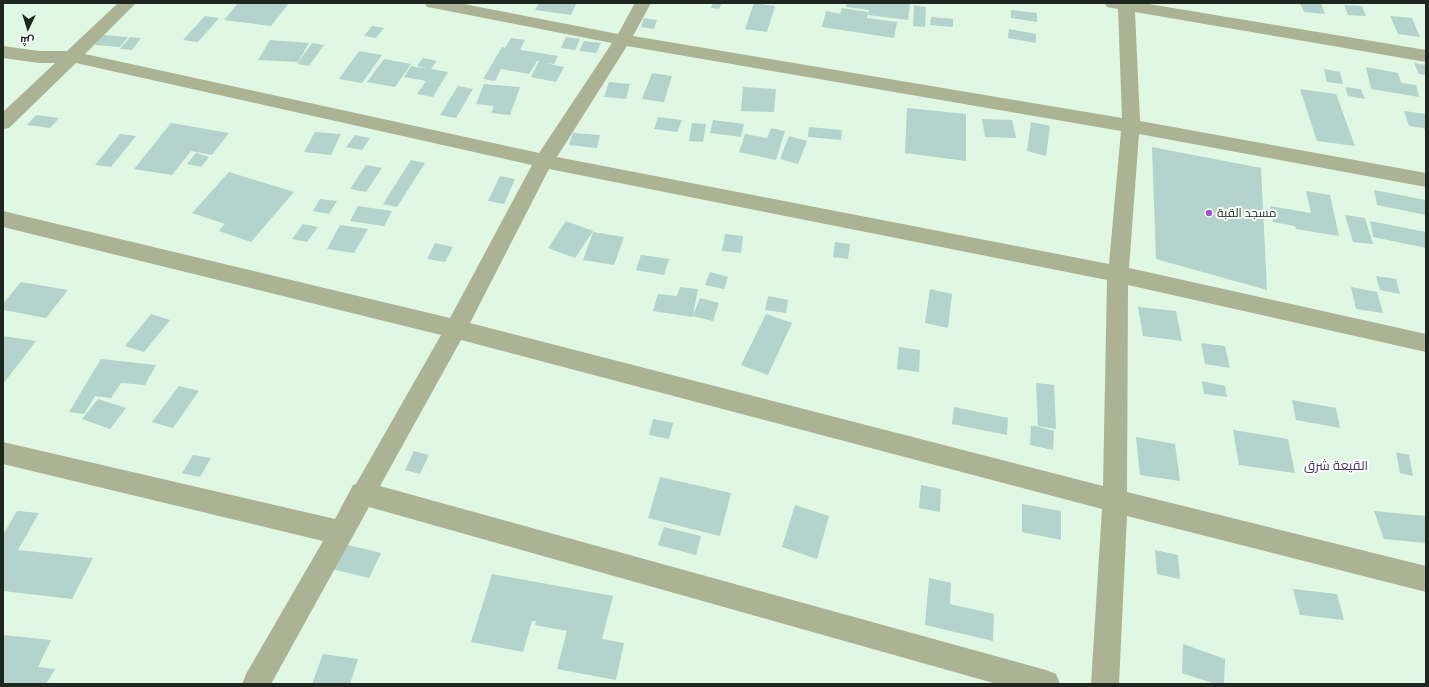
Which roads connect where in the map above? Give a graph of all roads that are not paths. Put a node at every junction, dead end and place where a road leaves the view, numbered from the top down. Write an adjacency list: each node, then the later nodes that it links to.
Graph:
1 (128, 3): 8 (street)
2 (433, 3): 5 (street)
3 (643, 3): 5 (street)
4 (1122, 4): 7 (street); 10 (street)
5 (623, 40): 10 (street); 11 (street)
6 (3, 52): 8 (street)
7 (1426, 56)
8 (73, 57): 9 (street); 11 (street)
9 (3, 122)
10 (1131, 126): 12 (street); 14 (street)
11 (544, 161): 14 (street); 15 (street)
12 (1426, 180)
13 (3, 220): 15 (street)
14 (1118, 274): 16 (street); 19 (street)
15 (456, 329): 18 (street); 19 (street)
16 (1426, 343)
17 (3, 453): 20 (street)
18 (362, 493): 20 (street); 23 (street)
19 (1115, 500): 21 (street); 24 (street)
20 (340, 533): 22 (street)
21 (1426, 579)
22 (256, 684)
23 (1046, 684)
24 (1105, 684)

